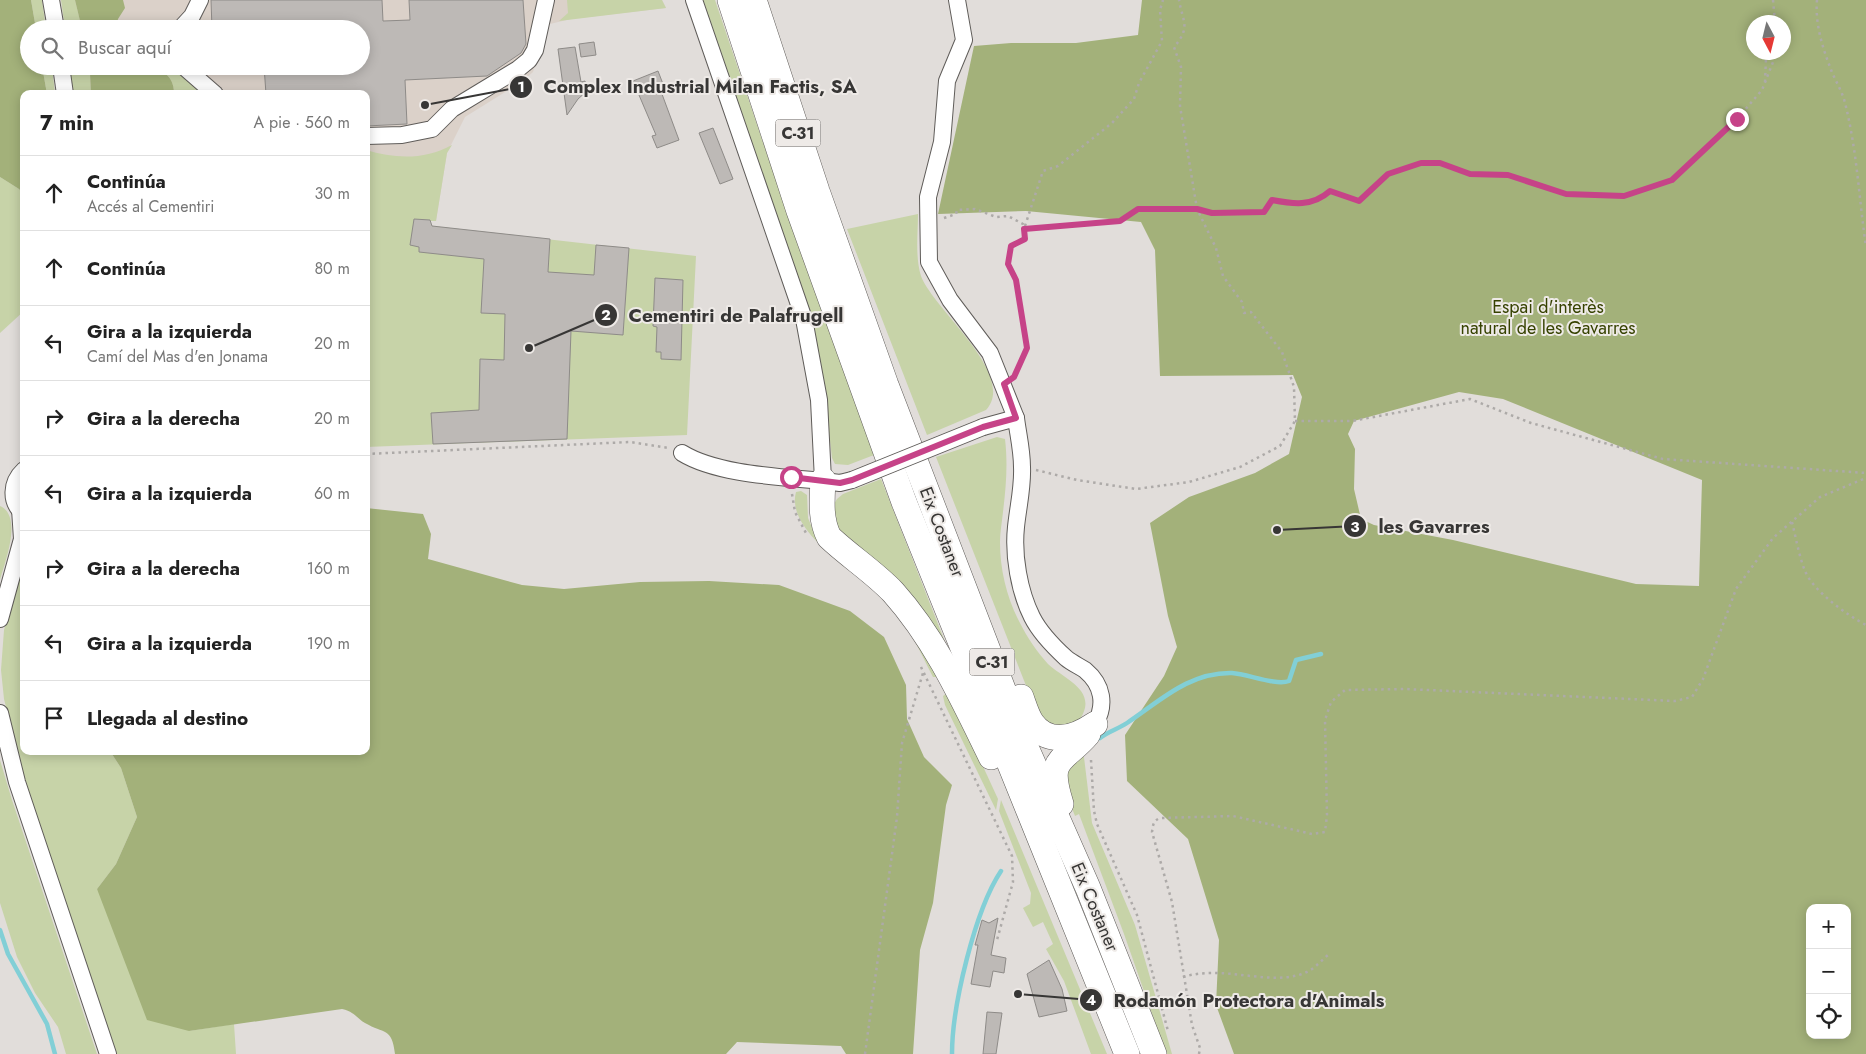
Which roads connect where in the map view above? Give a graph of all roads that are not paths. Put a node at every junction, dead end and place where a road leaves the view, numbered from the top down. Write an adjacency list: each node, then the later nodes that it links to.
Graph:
1 (52, 0): 8 (street)
2 (200, 0): 9 (street)
3 (546, 0): 14 (street)
4 (694, 0): 19 (street)
5 (730, 0): 28 (highway, Eix Costaner / C-31)
6 (754, 0): 15 (highway, Eix Costaner / C-31)
7 (957, 0): 16 (street)
8 (55, 20)
9 (188, 20)
10 (62, 75): 12 (street)
11 (193, 75): 13 (street)
12 (64, 90)
13 (210, 90)
14 (370, 136)
15 (844, 264): 26 (highway); 27 (highway, Eix Costaner / C-31)
16 (1016, 418): 19 (street, bridge); 26 (street)
17 (682, 453): 19 (street)
18 (20, 476): 20 (street); 21 (street)
19 (823, 480): 28 (highway)
20 (0, 492)
21 (15, 506): 22 (street)
22 (20, 525)
23 (20, 548): 24 (street)
24 (0, 619)
25 (0, 713): 29 (street)
26 (1095, 724): 27 (highway)
27 (1088, 888): 31 (highway, Eix Costaner / C-31)
28 (1090, 963): 30 (highway, Eix Costaner / C-31)
29 (108, 1054)
30 (1127, 1054)
31 (1154, 1054)

